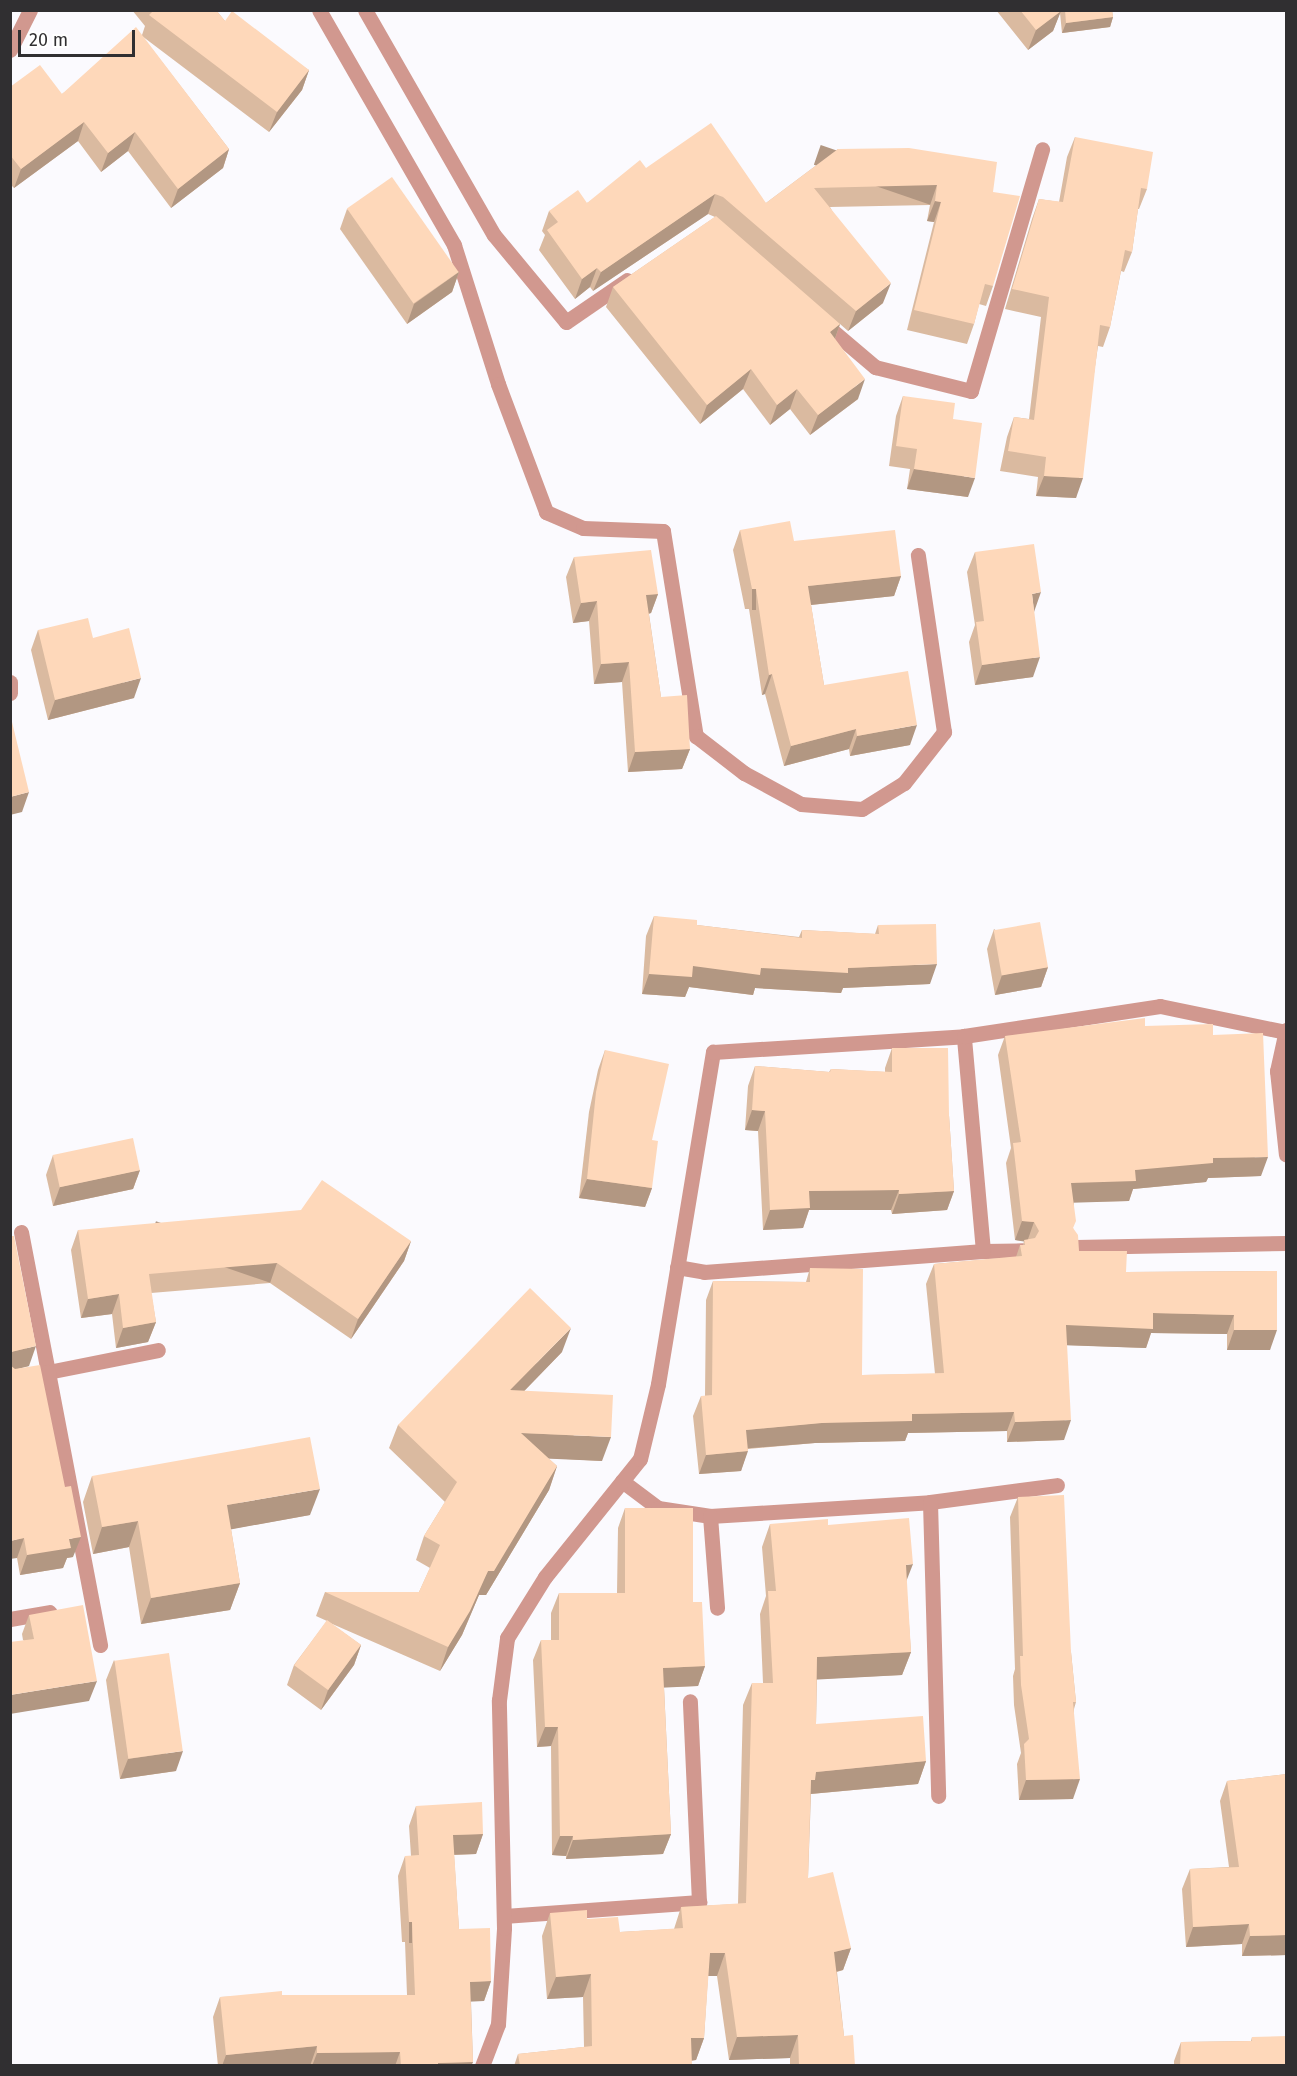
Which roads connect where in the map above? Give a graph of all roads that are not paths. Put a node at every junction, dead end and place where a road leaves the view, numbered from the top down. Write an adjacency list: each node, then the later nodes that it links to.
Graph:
1 (30, 10): 4 (street)
2 (319, 10): 8 (street)
3 (365, 10): 6 (street)
4 (10, 50)
5 (1042, 149): 7 (street)
6 (642, 271)
7 (814, 315)
8 (918, 555)
9 (10, 682): 10 (street)
10 (10, 693)
11 (1286, 1031): 12 (street); 13 (street)
12 (964, 1036): 18 (street); 19 (street)
13 (1287, 1155)
14 (21, 1232): 21 (street)
15 (1287, 1243): 16 (street)
16 (1076, 1247)
17 (1022, 1250): 18 (street)
18 (983, 1251): 19 (street)
19 (677, 1267): 23 (street)
20 (158, 1350): 21 (street)
21 (48, 1372): 22 (street); 27 (street)
22 (10, 1380)
23 (622, 1481): 26 (street); 33 (street)
24 (1057, 1485): 25 (street)
25 (930, 1502): 26 (street); 32 (street)
26 (710, 1516): 28 (street)
27 (81, 1607): 29 (street); 30 (street)
28 (717, 1608)
29 (10, 1619)
30 (100, 1645)
31 (690, 1701): 33 (street)
32 (938, 1796)
33 (504, 1916): 34 (street)
34 (482, 2066)

